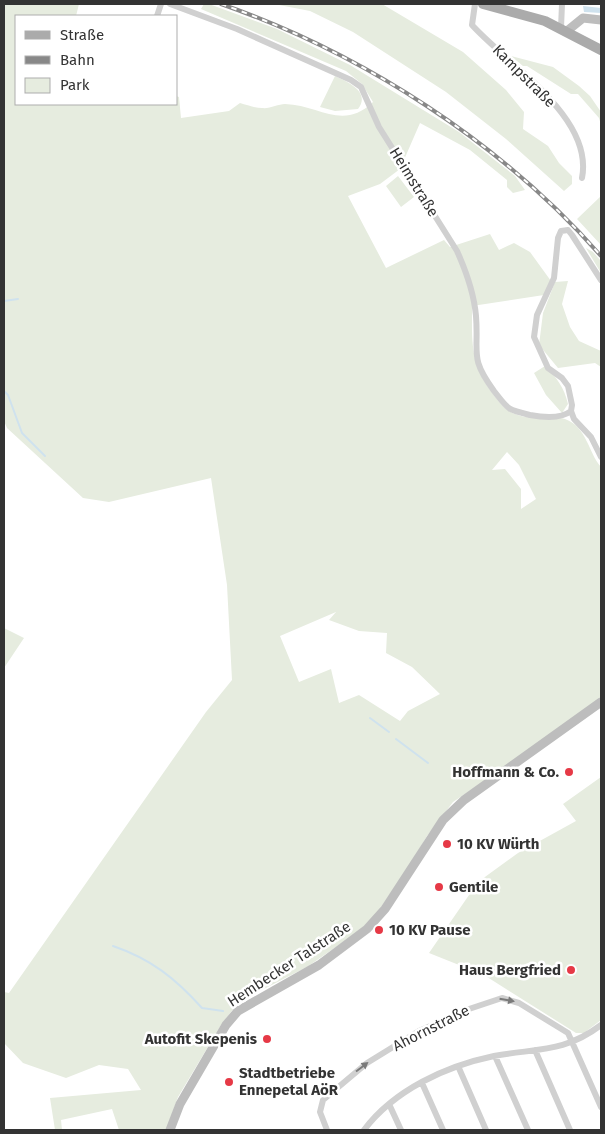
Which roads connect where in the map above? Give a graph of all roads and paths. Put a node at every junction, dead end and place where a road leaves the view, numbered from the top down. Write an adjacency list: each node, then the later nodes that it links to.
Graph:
1 (170, 4): 10 (street, Heimstraße)
2 (475, 4): 8 (street, Kampstraße)
3 (484, 4): 6 (main road)
4 (562, 4): 6 (street)
5 (601, 20): 6 (street)
6 (564, 30): 7 (main road)
7 (601, 50)
8 (582, 178)
9 (601, 280): 10 (street)
10 (571, 411): 11 (street)
11 (601, 457)
12 (601, 702): 21 (street, Hembecker Talstraße)
13 (601, 1025): 14 (street)
14 (572, 1043): 15 (street); 20 (street, Ahornstraße); 22 (street, Ahornstraße, one-way to 14)
15 (534, 1050): 16 (street); 28 (street)
16 (495, 1056): 17 (street); 27 (street)
17 (458, 1066): 18 (street); 26 (street)
18 (422, 1083): 19 (street); 25 (street)
19 (389, 1104): 23 (street); 24 (street)
20 (601, 1107)
21 (170, 1130)
22 (327, 1130)
23 (364, 1130)
24 (400, 1130)
25 (443, 1130)
26 (486, 1130)
27 (528, 1130)
28 (570, 1130)

